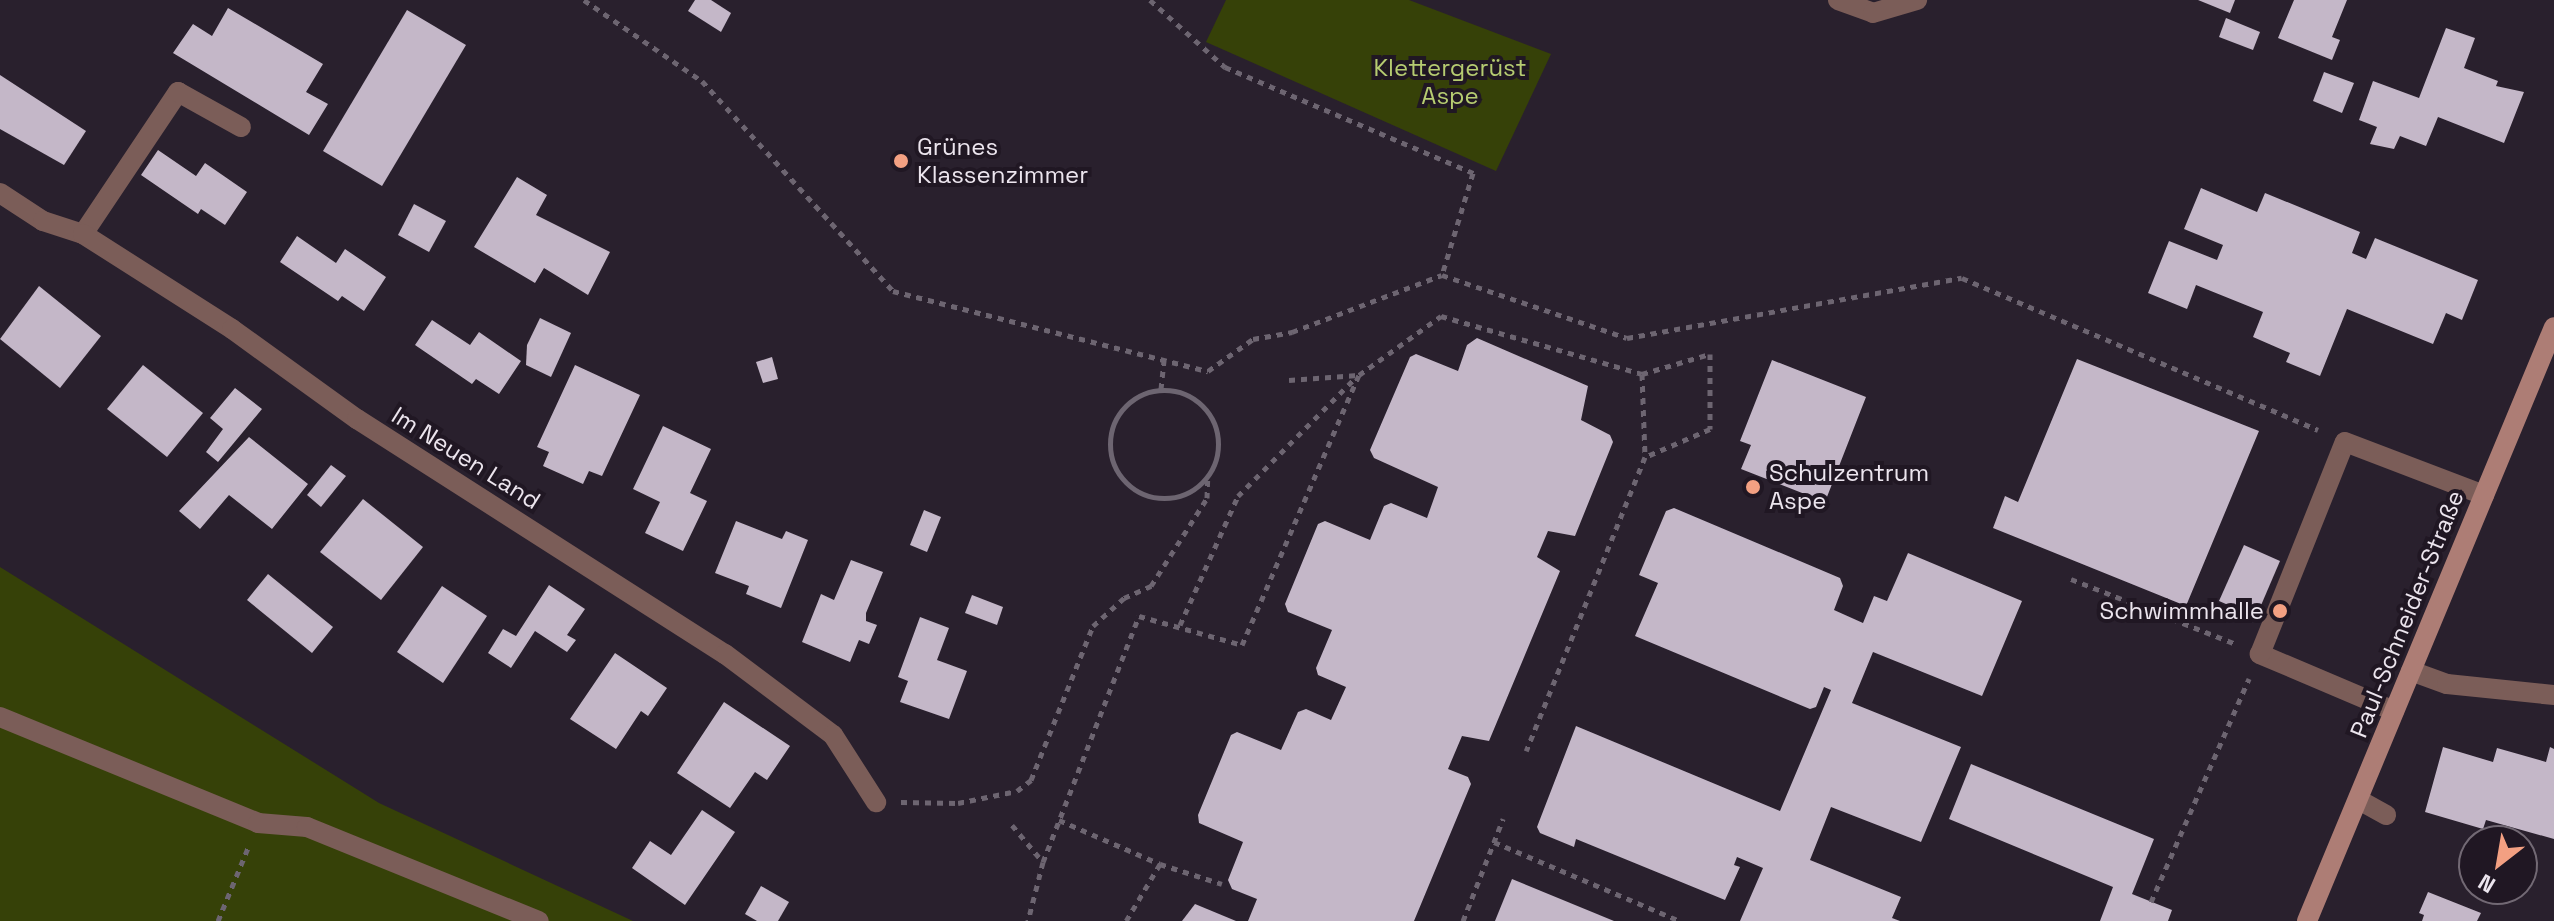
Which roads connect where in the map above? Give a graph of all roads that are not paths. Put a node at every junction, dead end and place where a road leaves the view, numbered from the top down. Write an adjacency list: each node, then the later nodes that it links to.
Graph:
1 (1838, 0): 2 (street)
2 (1917, 0)
3 (241, 127): 5 (street)
4 (0, 193): 5 (street, Im Neuen Land)
5 (83, 234): 13 (street, Im Neuen Land)
6 (2554, 327): 7 (street, Paul-Schneider-Straße)
7 (2484, 495): 8 (street, Paul-Schneider-Straße); 10 (street)
8 (2411, 671): 9 (street); 10 (street, Paul-Schneider-Straße)
9 (2554, 695)
10 (2394, 711): 12 (street, Paul-Schneider-Straße)
11 (0, 717): 15 (street)
12 (2359, 800): 14 (street); 16 (street, Paul-Schneider-Straße)
13 (876, 802)
14 (2386, 815)
15 (539, 921)
16 (2307, 921)

